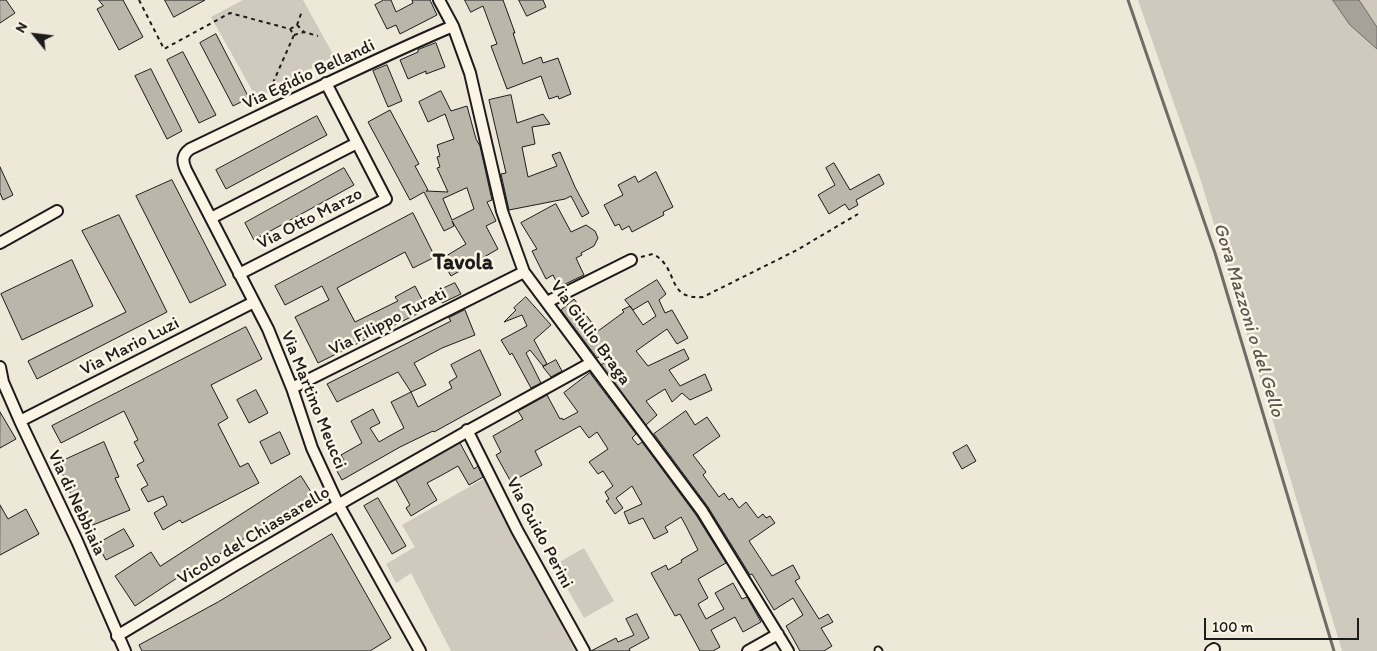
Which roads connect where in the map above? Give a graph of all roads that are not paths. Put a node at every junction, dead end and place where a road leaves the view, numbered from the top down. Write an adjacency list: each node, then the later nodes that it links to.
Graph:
1 (439, 0): 2 (street, Via Giulio Braga)
2 (453, 26): 3 (street, Via Egidio Bellandi); 10 (street, Via Giulio Braga)
3 (326, 83): 4 (street, Via Otto Marzo); 5 (street, Via Egidio Bellandi)
4 (357, 143): 7 (street); 11 (street, Via Otto Marzo)
5 (183, 159): 7 (street, Via Martino Meucci)
6 (57, 211): 8 (street)
7 (211, 218): 11 (street, Via Martino Meucci)
8 (0, 243)
9 (631, 260): 13 (street)
10 (524, 272): 13 (street, Via Giulio Braga); 16 (street, Via Filippo Turati)
11 (239, 274): 12 (street, Via Martino Meucci)
12 (254, 302): 16 (street, Via Martino Meucci); 17 (street, Via Mario Luzi)
13 (547, 302): 14 (street, Via Giulio Braga)
14 (591, 363): 18 (street, Vicolo del Chiassarello); 20 (street, Via Giulio Braga)
15 (0, 367): 17 (street, Via di Nebbiaia)
16 (292, 388): 19 (street, Via Martino Meucci)
17 (20, 422): 21 (street, Via di Nebbiaia)
18 (467, 430): 19 (street, Vicolo del Chiassarello); 24 (street, Via Guido Perini)
19 (338, 504): 21 (street, Vicolo del Chiassarello); 23 (street, Via Martino Meucci)
20 (778, 634): 25 (street); 26 (street, Via Giulio Braga)
21 (117, 636): 22 (street, Via di Nebbiaia)
22 (125, 651)
23 (419, 651)
24 (584, 651)
25 (748, 651)
26 (788, 651)

